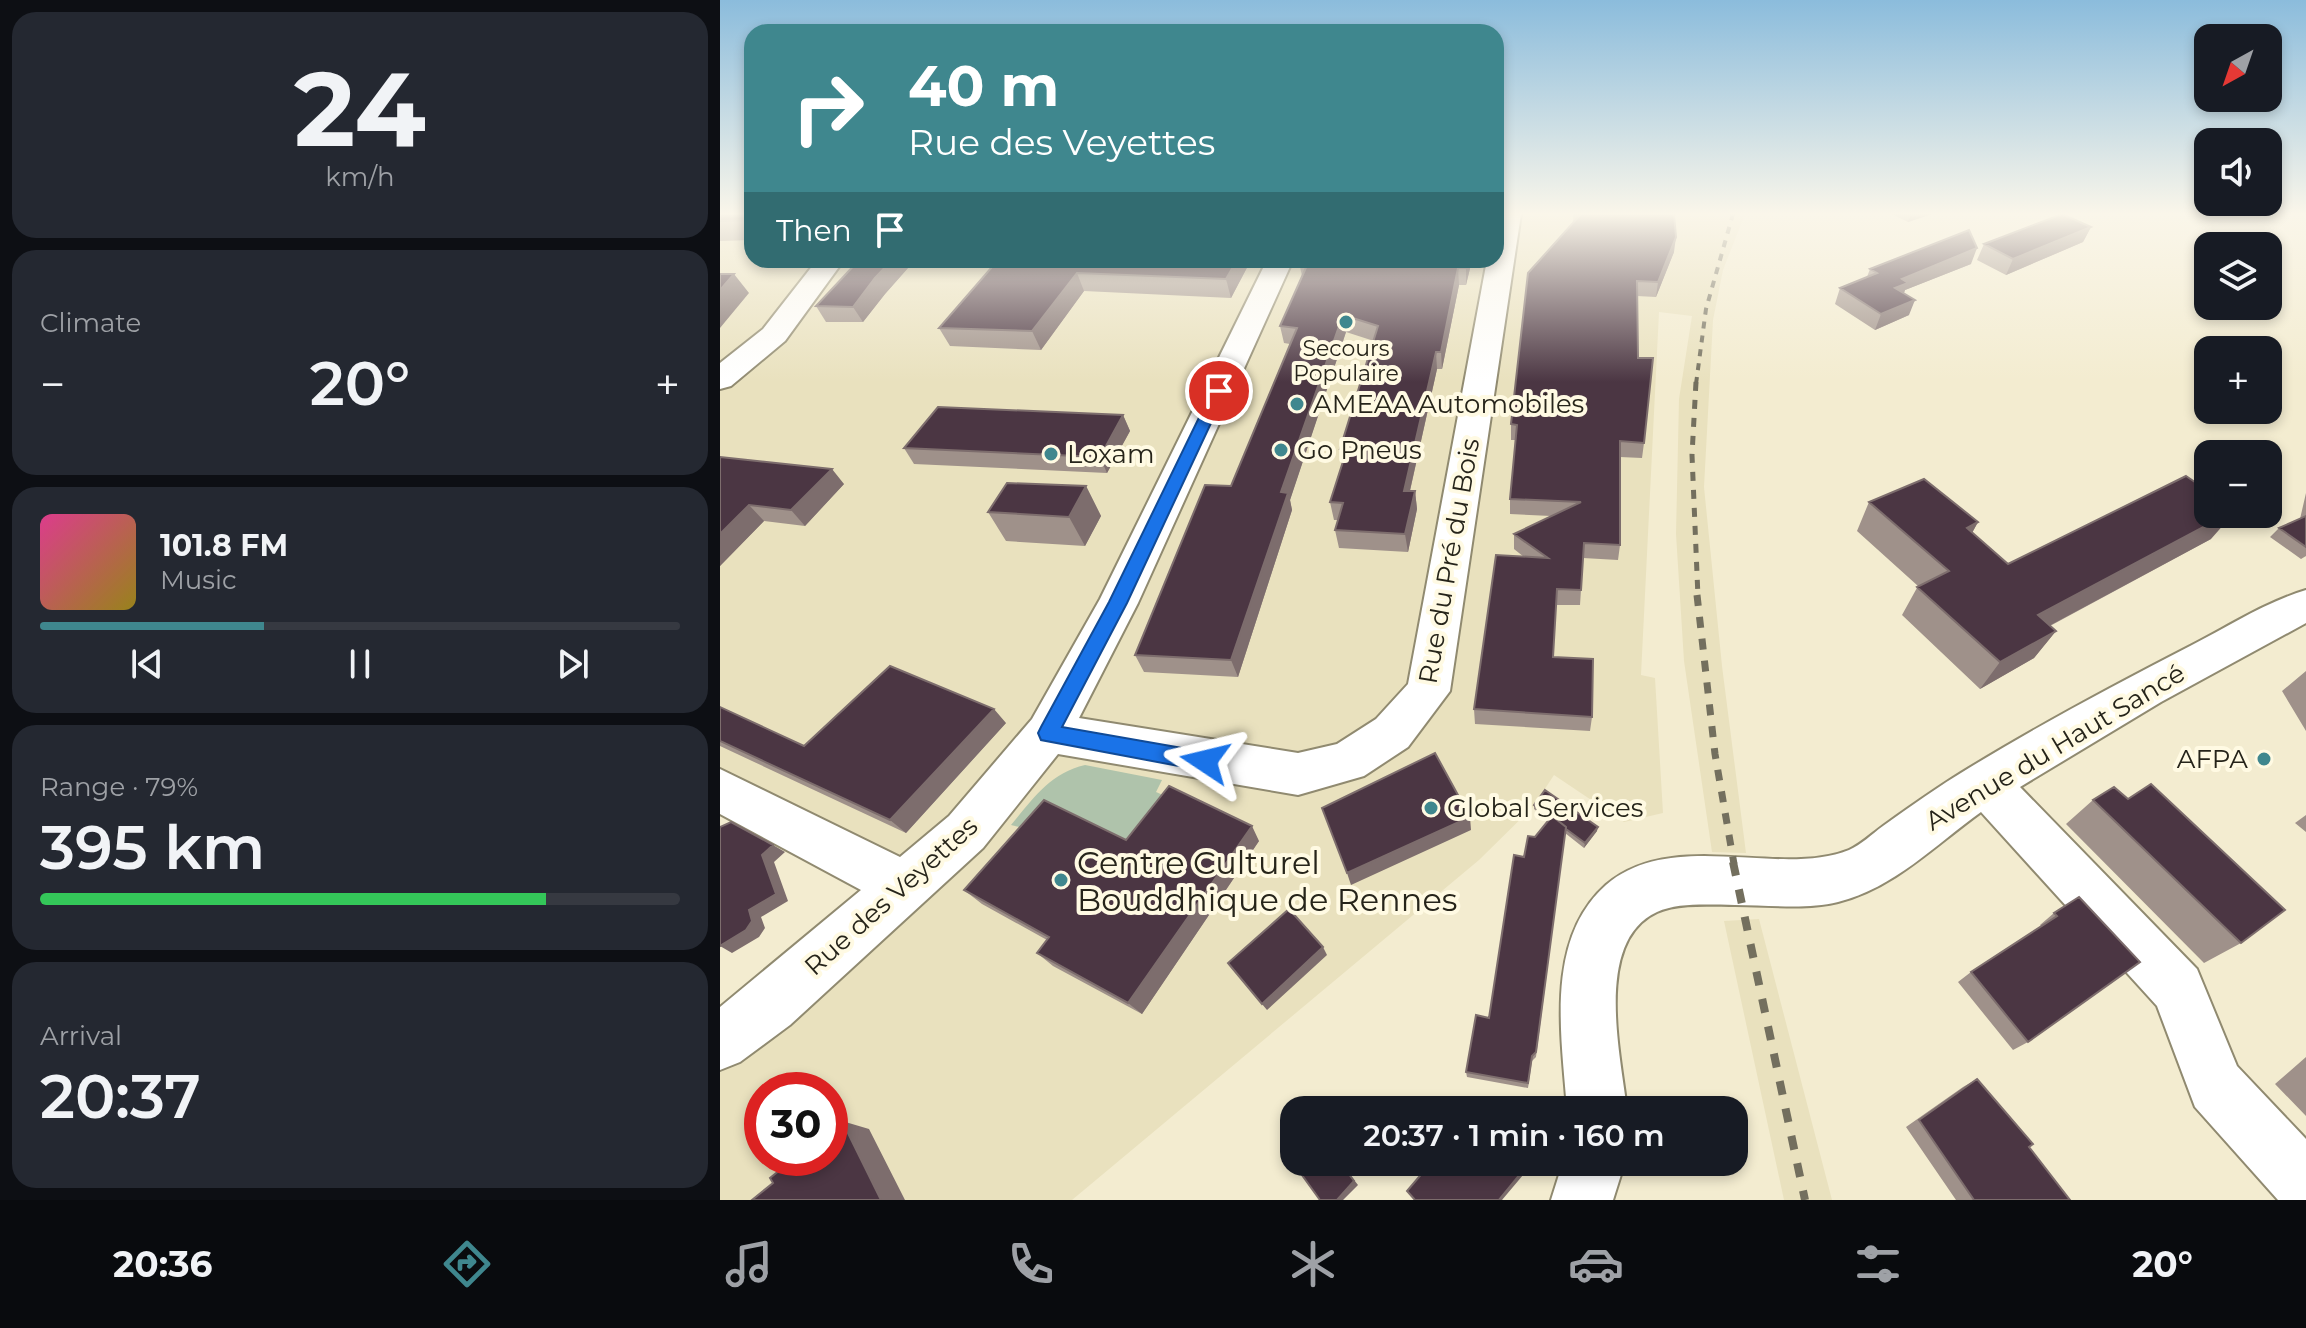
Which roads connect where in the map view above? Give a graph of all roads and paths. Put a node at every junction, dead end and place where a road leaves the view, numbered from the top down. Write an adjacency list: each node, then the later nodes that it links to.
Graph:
1 (823, 270): 4 (street)
2 (1275, 270): 6 (street, Rue des Veyettes)
3 (1499, 270): 6 (street, Rue du Pré du Bois)
4 (720, 379)
5 (2306, 605): 7 (street, Avenue du Haut Sancé)
6 (1048, 733): 9 (street, Rue des Veyettes)
7 (1985, 783): 11 (street, Avenue du Haut Sancé); 13 (street)
8 (720, 790): 9 (street)
9 (904, 886): 10 (street, Rue des Veyettes)
10 (720, 1042)
11 (1596, 1096)
12 (1590, 1176): 14 (street)
13 (2306, 1185)
14 (1582, 1200)

